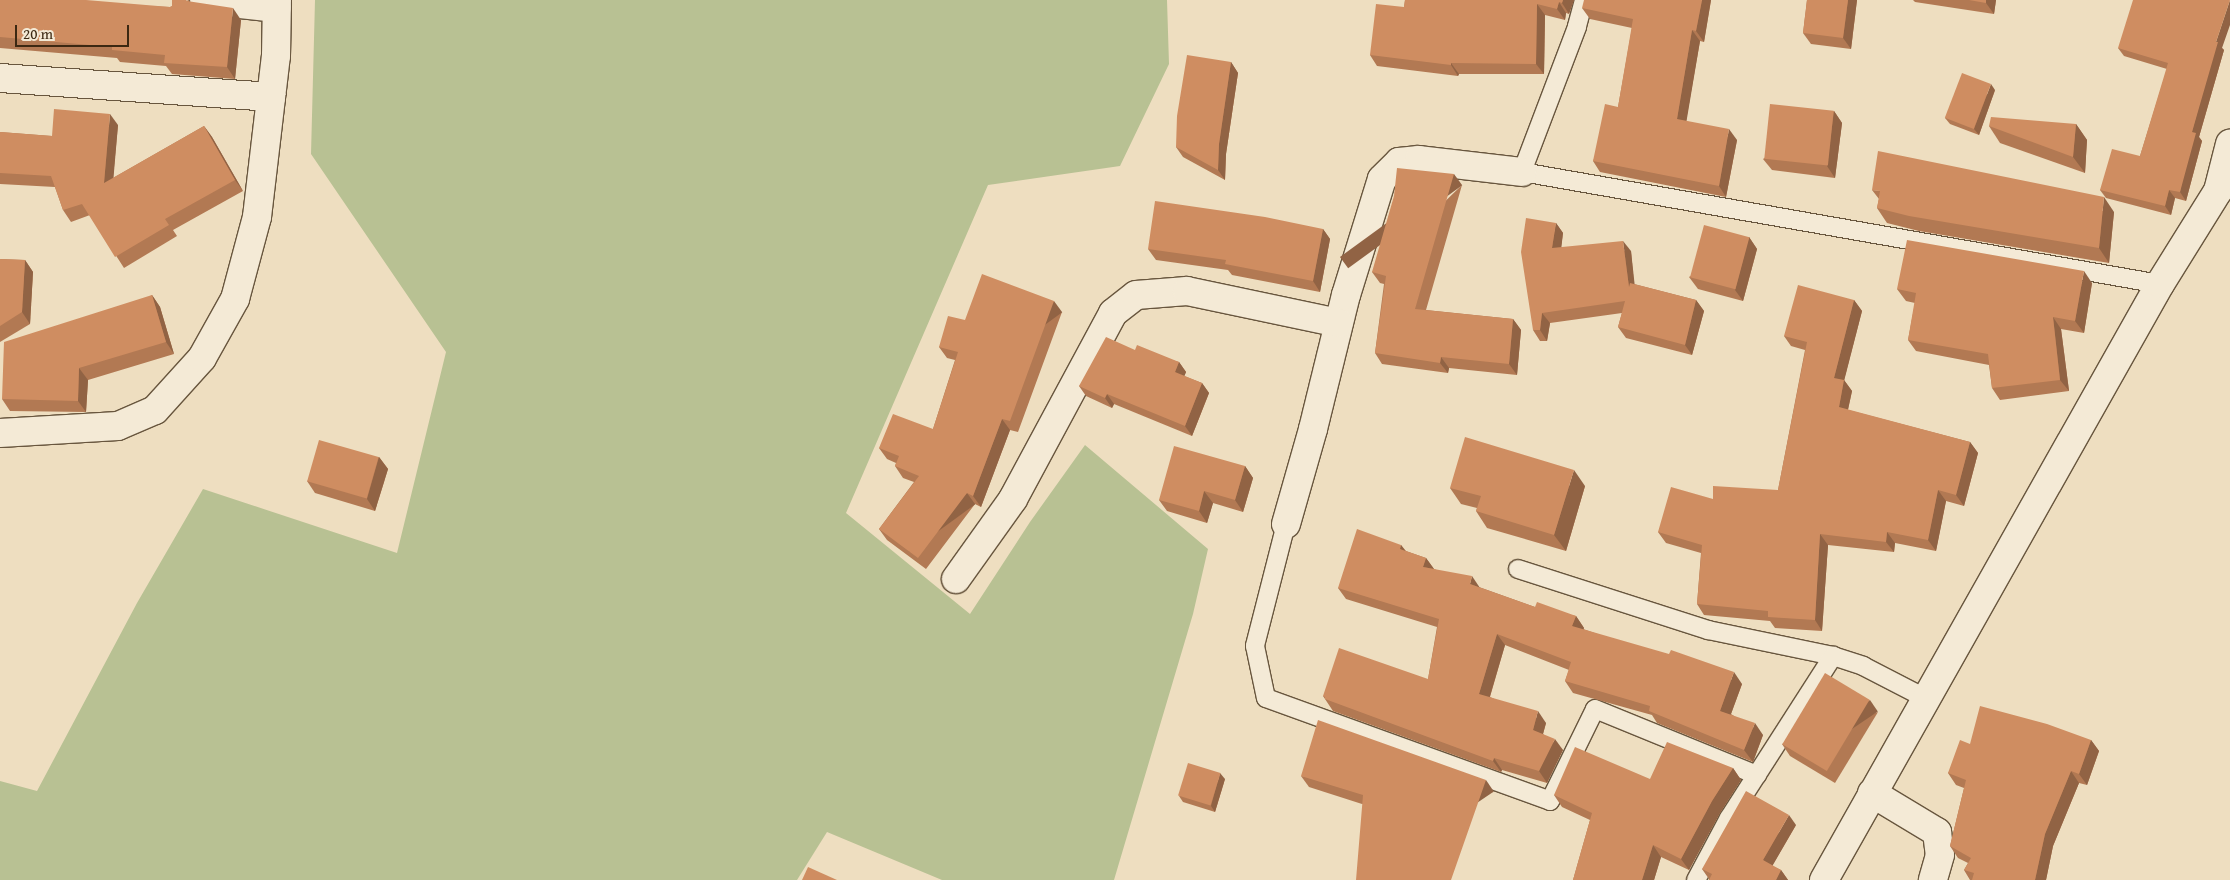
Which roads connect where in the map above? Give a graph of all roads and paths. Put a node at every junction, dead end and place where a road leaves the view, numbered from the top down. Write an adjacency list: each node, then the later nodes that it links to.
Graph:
1 (204, 0): 3 (street)
2 (1584, 0): 7 (lane)
3 (277, 4): 5 (street)
4 (0, 78): 5 (street)
5 (271, 97): 11 (street)
6 (2230, 144): 8 (street)
7 (1522, 172): 9 (lane); 10 (street)
8 (2224, 196): 9 (street)
9 (2160, 284): 16 (street)
10 (1340, 322): 12 (street); 14 (street)
11 (0, 433)
12 (1286, 524): 17 (lane)
13 (1518, 569): 15 (lane)
14 (956, 579)
15 (1833, 656): 16 (lane); 17 (lane)
16 (1927, 699): 18 (street)
17 (1757, 775): 19 (lane)
18 (1872, 793): 20 (street); 21 (street)
19 (1696, 880)
20 (1824, 880)
21 (1933, 880)

